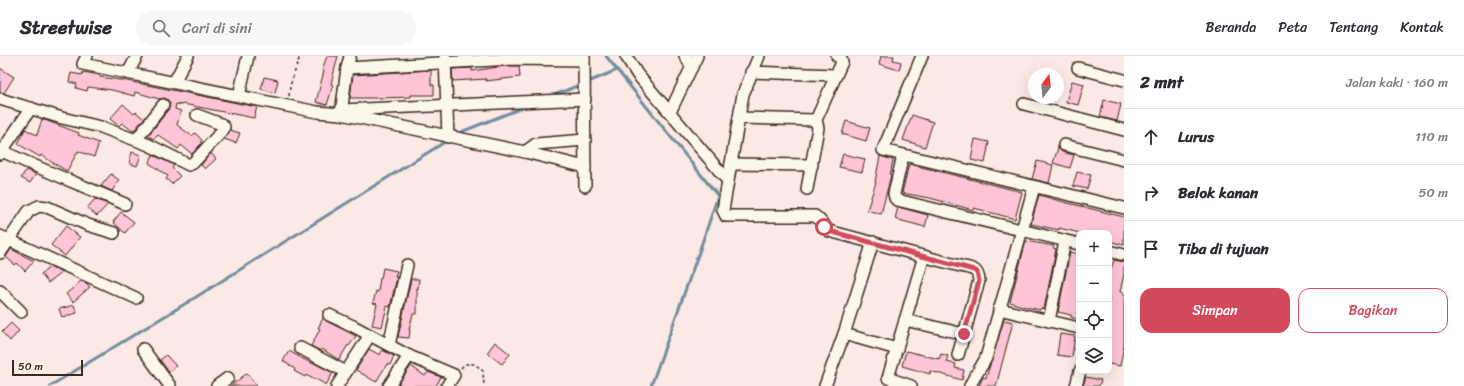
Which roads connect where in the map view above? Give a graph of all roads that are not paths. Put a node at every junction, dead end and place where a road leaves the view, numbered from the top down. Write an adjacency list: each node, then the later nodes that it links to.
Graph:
1 (87, 56): 18 (street)
2 (137, 56): 18 (street)
3 (188, 56): 21 (street)
4 (248, 56): 22 (street)
5 (350, 56): 15 (street)
6 (626, 56): 30 (street)
7 (685, 56): 14 (street)
8 (697, 56): 14 (street)
9 (759, 56): 17 (street)
10 (837, 56): 19 (street)
11 (922, 56): 41 (street)
12 (584, 58): 13 (street); 24 (street)
13 (446, 60): 15 (street); 27 (street)
14 (692, 67): 30 (street)
15 (347, 68): 29 (street)
16 (1078, 68): 20 (street)
17 (751, 72): 19 (street); 32 (street)
18 (128, 73): 21 (street)
19 (836, 75): 33 (street)
20 (1124, 80)
21 (174, 82): 22 (street)
22 (239, 96): 29 (street)
23 (0, 99): 28 (street)
24 (585, 99): 27 (street); 37 (street)
25 (1024, 104): 34 (street)
26 (163, 105): 36 (street)
27 (446, 106): 29 (street); 35 (street)
28 (30, 108): 36 (street); 40 (street)
29 (341, 112): 35 (street)
30 (670, 112): 46 (street)
31 (197, 115): 36 (street)
32 (739, 118): 33 (street); 43 (street)
33 (816, 120): 44 (street)
34 (1124, 130)
35 (450, 137): 39 (street)
36 (136, 140)
37 (585, 140): 39 (street); 45 (street)
38 (1064, 144): 42 (street)
39 (525, 152): 45 (street)
40 (1, 153): 50 (street)
41 (903, 155): 48 (street); 52 (street)
42 (1124, 160)
43 (731, 164): 44 (street); 46 (street)
44 (812, 165): 49 (street)
45 (585, 167): 47 (street)
46 (728, 181): 56 (street)
47 (585, 186)
48 (1034, 187): 51 (street); 52 (street)
49 (807, 189)
50 (125, 204)
51 (1124, 208)
52 (1022, 231): 55 (street); 65 (street)
53 (114, 233): 54 (street)
54 (4, 238): 58 (street); 64 (street)
55 (1065, 240): 57 (street); 69 (street)
56 (872, 242): 61 (street); 71 (street)
57 (1076, 243)
58 (0, 252)
59 (1112, 253): 60 (street)
60 (1124, 255)
61 (924, 256): 68 (street); 72 (street)
62 (407, 265): 74 (street)
63 (0, 291): 66 (street)
64 (136, 298)
65 (999, 309): 69 (street); 91 (street)
66 (21, 312)
67 (329, 315): 73 (street)
68 (905, 320): 72 (street); 77 (street)
69 (1049, 321): 70 (street)
70 (1076, 327)
71 (844, 334): 77 (street); 89 (street)
72 (964, 334): 78 (street)
73 (370, 335): 74 (street); 80 (street)
74 (389, 345): 79 (street)
75 (300, 348): 80 (street)
76 (143, 349): 84 (street)
77 (897, 349): 83 (street)
78 (958, 355)
79 (409, 356): 87 (street); 88 (street)
80 (346, 372): 86 (street)
81 (1079, 374): 92 (street)
82 (228, 378): 85 (street)
83 (887, 382): 90 (street)
84 (170, 386)
85 (216, 386)
86 (337, 386)
87 (389, 386)
88 (447, 386)
89 (825, 386)
90 (911, 386)
91 (970, 386)
92 (1076, 386)

